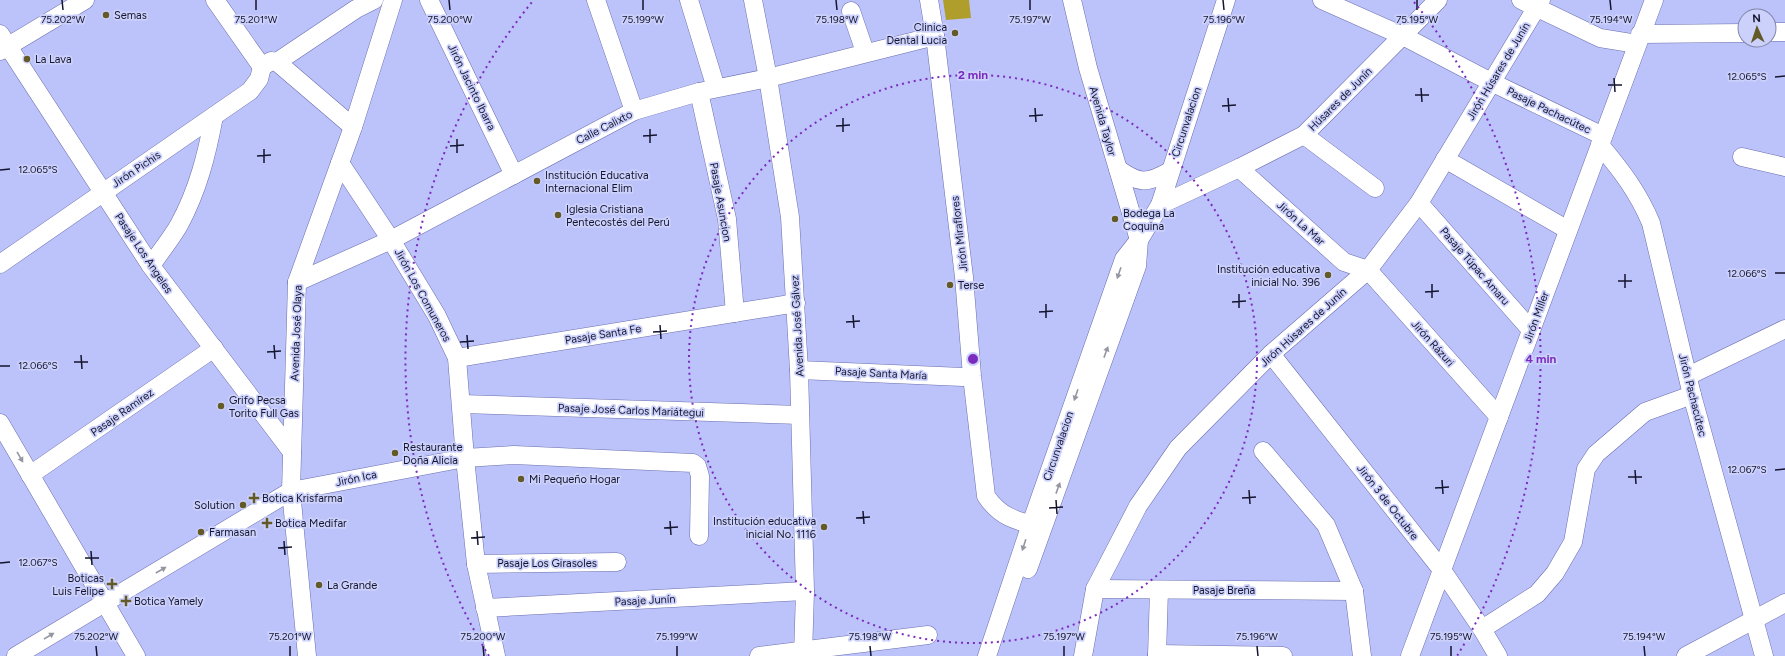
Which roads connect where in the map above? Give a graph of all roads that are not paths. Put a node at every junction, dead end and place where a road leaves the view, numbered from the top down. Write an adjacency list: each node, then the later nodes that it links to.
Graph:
1 (85, 0): 21 (street)
2 (215, 0): 23 (street)
3 (374, 0): 23 (street)
4 (393, 0): 29 (street, Avenida José Olaya)
5 (429, 0): 39 (street, Jirón Jacinto Ibarra)
6 (596, 0): 27 (street)
7 (689, 0): 26 (street, Pasaje Asuncion)
8 (753, 0): 24 (street, Avenida José Gálvez)
9 (928, 0): 18 (street, Jirón Miraflores)
10 (1072, 0): 37 (street, Avenida Taylor)
11 (1226, 0): 38 (street, Circunvalacion)
12 (1322, 0): 19 (street, Pasaje Pachacútec)
13 (1438, 0): 19 (street, Húsares de Junín)
14 (1654, 0): 20 (street, Jirón Miller)
15 (1533, 3): 20 (street); 25 (street, Jirón Húsares de Junín)
16 (851, 11): 22 (street)
17 (1737, 33): 20 (street)
18 (935, 36): 22 (street, Calle Calixto); 71 (street, Jirón Miraflores)
19 (1402, 36): 25 (street, Pasaje Pachacútec); 30 (street, Húsares de Junín)
20 (1639, 39): 31 (street, Jirón Miller)
21 (2, 44): 41 (street, Pasaje Los Angeles)
22 (865, 52): 24 (street, Calle Calixto)
23 (270, 65): 28 (street, Jirón Pichis); 29 (street)
24 (768, 78): 26 (street, Calle Calixto); 51 (street, Avenida José Gálvez)
25 (1491, 82): 31 (street, Pasaje Pachacútec); 33 (street, Jirón Húsares de Junín)
26 (707, 90): 27 (street, Calle Calixto); 52 (street, Pasaje Asuncion)
27 (634, 112): 39 (street, Calle Calixto)
28 (214, 116): 41 (street, Jirón Pichis); 48 (street)
29 (353, 127): 34 (street, Avenida José Olaya)
30 (1304, 135): 36 (street, Húsares de Junín); 40 (street)
31 (1601, 140): 44 (street, Jirón Miller); 59 (street, Jirón Pachacútec)
32 (1742, 157): 35 (street)
33 (1445, 159): 42 (street, Jirón Húsares de Junín); 44 (street)
34 (340, 163): 45 (street, Jirón Los Comuneros); 50 (street, Avenida José Olaya)
35 (1785, 167)
36 (1239, 168): 43 (street, Húsares de Junín); 49 (street, Jirón La Mar)
37 (1118, 169): 38 (street); 46 (street, Avenida Taylor)
38 (1170, 171): 43 (street, Circunvalacion)
39 (514, 174): 45 (street, Calle Calixto)
40 (1375, 188)
41 (103, 191): 47 (street, Jirón Pichis); 48 (street, Pasaje Los Angeles)
42 (1419, 203): 49 (street, Jirón Húsares de Junín); 54 (street, Pasaje Túpac Amaru)
43 (1160, 205): 46 (street, Circunvalacion)
44 (1568, 230): 54 (street, Jirón Miller)
45 (391, 240): 50 (street, Calle Calixto); 57 (street, Jirón Los Comuneros)
46 (1139, 240): 71 (street, Circunvalacion)
47 (0, 264)
48 (151, 266): 55 (street, Pasaje Los Angeles)
49 (1368, 270): 56 (street, Jirón Húsares de Junín); 64 (street, Jirón Rázuri)
50 (297, 282): 67 (street, Avenida José Olaya)
51 (796, 303): 52 (street, Pasaje Santa Fe); 58 (street, Avenida José Gálvez)
52 (735, 313): 57 (street, Pasaje Santa Fe)
53 (1785, 329): 59 (street)
54 (1531, 330): 64 (street, Jirón Miller)
55 (214, 348): 67 (street, Pasaje Los Angeles); 69 (street, Pasaje Ramírez)
56 (1271, 354): 75 (street, Jirón 3 de Octubre); 76 (street, Jirón Húsares de Junín)
57 (456, 358): 62 (street, Jirón Los Comuneros)
58 (799, 370): 60 (street, Pasaje Santa María); 63 (street, Avenida José Gálvez)
59 (1688, 376): 61 (street, Jirón Pachacútec)
60 (963, 377)
61 (1692, 395): 83 (street, Jirón Pachacútec); 84 (street)
62 (462, 404): 63 (street, Pasaje José Carlos Mariátegui); 68 (street, Jirón Los Comuneros)
63 (800, 416): 78 (street, Avenida José Gálvez)
64 (1499, 417): 75 (street, Jirón Miller)
65 (0, 423): 69 (street, one-way to 69)
66 (1263, 451): 79 (street)
67 (292, 452): 70 (street, Avenida José Olaya)
68 (465, 458): 70 (street, Jirón Ica); 72 (street, Jirón Ica); 74 (street, Jirón Los Comuneros)
69 (30, 475): 80 (street)
70 (291, 492): 80 (street, Jirón Ica, one-way to 70); 90 (street, Avenida José Olaya)
71 (1037, 526): 93 (street, Circunvalacion, one-way to 93); 94 (street, Circunvalacion)
72 (699, 536)
73 (617, 562): 74 (street, Pasaje Los Girasoles)
74 (476, 564): 82 (street, Jirón Los Comuneros)
75 (1442, 570): 84 (street, Jirón 3 de Octubre); 98 (street, Jirón Miller)
76 (1095, 589): 77 (street, Pasaje Breña); 95 (street, Jirón Húsares de Junín)
77 (1159, 590): 79 (street, Pasaje Breña); 87 (street)
78 (805, 591): 82 (street, Pasaje Junín); 86 (street, Avenida José Gálvez)
79 (1354, 591): 97 (street)
80 (105, 603): 88 (street, Jirón Ica, one-way to 80); 89 (street)
81 (1785, 603): 83 (street)
82 (485, 608): 91 (street, Jirón Los Comuneros)
83 (1753, 620): 100 (street); 101 (street, Jirón Pachacútec)
84 (1482, 629): 99 (street, Jirón 3 de Octubre)
85 (928, 635): 86 (street)
86 (803, 654): 92 (street)
87 (1157, 655): 96 (street)
88 (16, 656)
89 (136, 656)
90 (307, 656)
91 (496, 656)
92 (759, 656)
93 (987, 656)
94 (997, 656)
95 (1083, 656)
96 (1283, 656)
97 (1362, 656)
98 (1410, 656)
99 (1498, 656)
100 (1686, 656)
101 (1764, 656)

